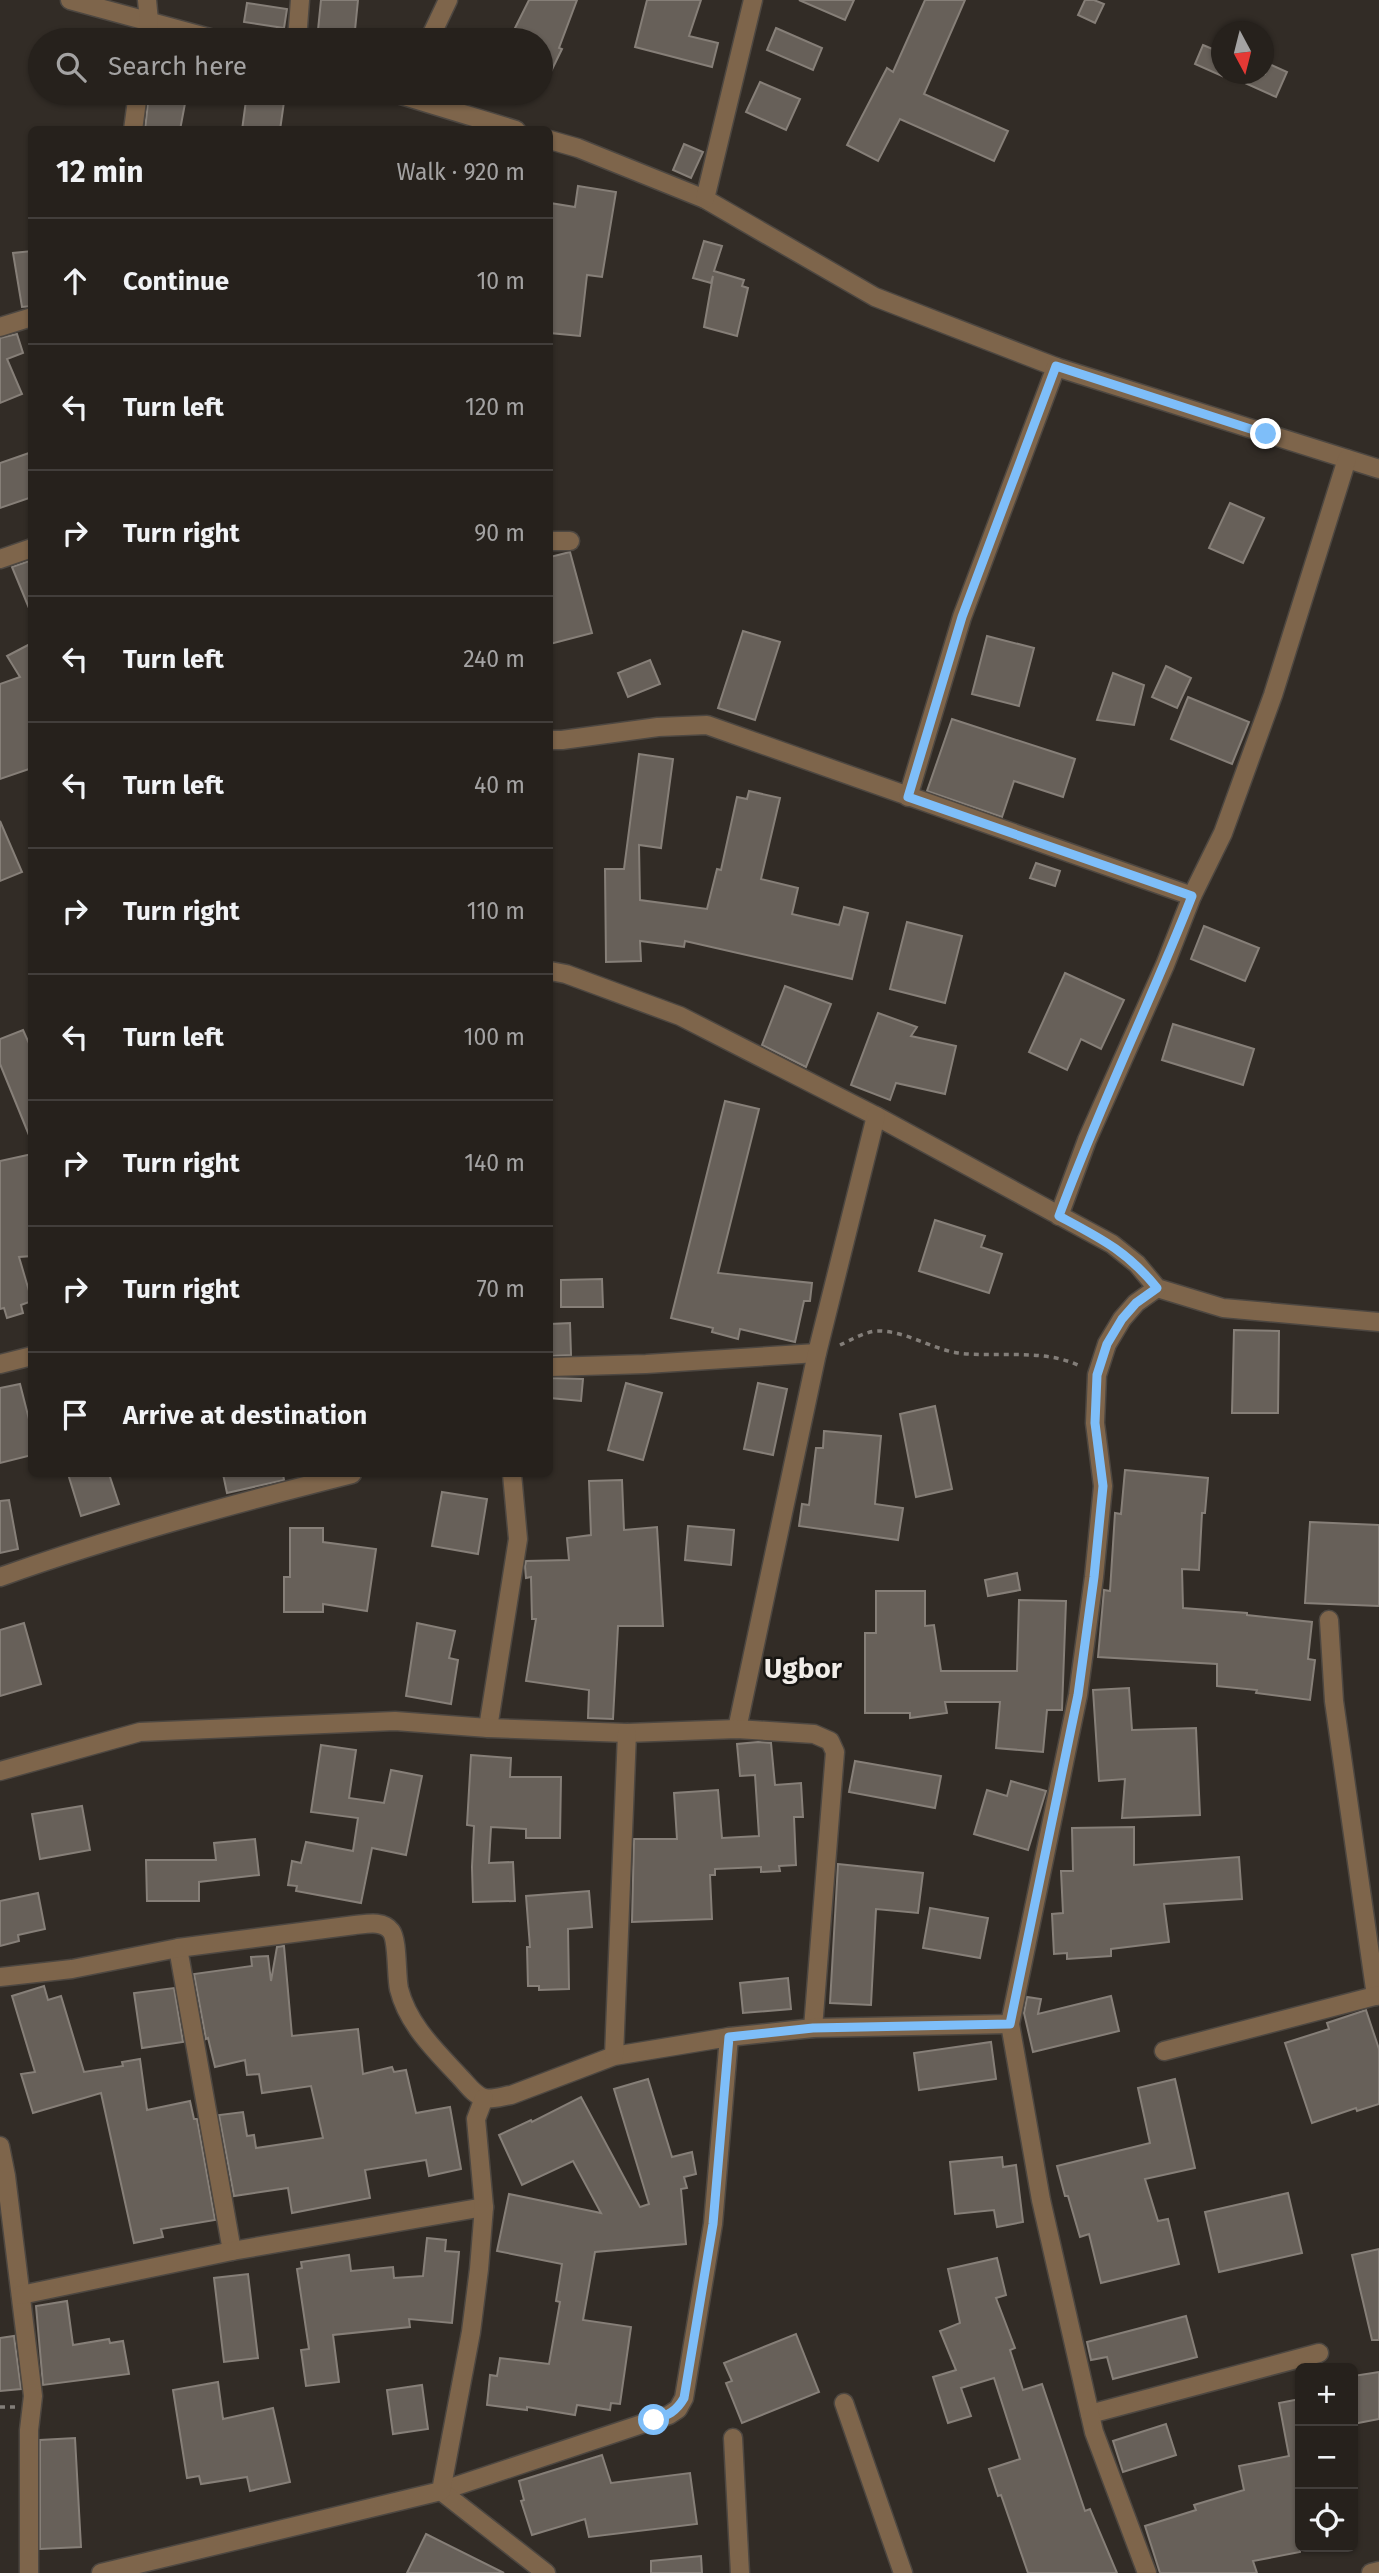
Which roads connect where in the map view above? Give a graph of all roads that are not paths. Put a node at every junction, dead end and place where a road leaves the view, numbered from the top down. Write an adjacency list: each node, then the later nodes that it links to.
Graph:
1 (70, 0): 6 (street)
2 (147, 0): 6 (street)
3 (300, 0): 9 (street)
4 (448, 0): 10 (street)
5 (753, 0): 16 (street)
6 (149, 21): 7 (street); 8 (street)
7 (148, 28)
8 (174, 28)
9 (298, 28)
10 (435, 28)
11 (136, 105): 13 (street)
12 (435, 105): 14 (street)
13 (133, 126)
14 (503, 126)
15 (553, 141): 16 (street)
16 (705, 199): 19 (street)
17 (28, 318): 18 (street)
18 (0, 327)
19 (1056, 366): 20 (street); 27 (street)
20 (1347, 459): 21 (street); 28 (street)
21 (1379, 469)
22 (553, 541): 23 (street)
23 (570, 541)
24 (28, 549): 25 (street)
25 (0, 559)
26 (553, 740): 27 (street)
27 (908, 797): 28 (street)
28 (1192, 896): 31 (street)
29 (553, 972): 30 (street)
30 (876, 1116): 31 (street); 34 (street)
31 (1059, 1216): 32 (street)
32 (1157, 1288): 33 (street); 49 (street)
33 (1379, 1322)
34 (817, 1353): 37 (street); 43 (street)
35 (28, 1357): 36 (street)
36 (0, 1364)
37 (553, 1367)
38 (340, 1477): 40 (street)
39 (512, 1477): 42 (street)
40 (0, 1577)
41 (1329, 1620): 48 (street)
42 (488, 1728): 44 (street); 45 (street)
43 (737, 1729): 44 (street); 50 (street)
44 (626, 1733): 53 (street)
45 (0, 1771)
46 (178, 1948): 47 (street); 54 (street); 58 (street)
47 (0, 1977)
48 (1377, 1995): 52 (street)
49 (1010, 2024): 50 (street); 62 (street)
50 (813, 2028): 51 (street)
51 (729, 2037): 53 (street); 64 (street)
52 (1164, 2051)
53 (614, 2056): 54 (street)
54 (484, 2098): 57 (street)
55 (0, 2146): 56 (street)
56 (3, 2177): 59 (street)
57 (484, 2207): 58 (street); 64 (street)
58 (232, 2251): 59 (street)
59 (20, 2295): 66 (street)
60 (1319, 2353): 62 (street)
61 (844, 2403): 70 (street)
62 (1090, 2414): 71 (street)
63 (733, 2438): 69 (street)
64 (441, 2491): 67 (street); 68 (street)
65 (1379, 2571): 72 (street)
66 (29, 2573)
67 (101, 2573)
68 (546, 2573)
69 (740, 2573)
70 (903, 2573)
71 (1147, 2573)
72 (1371, 2573)

